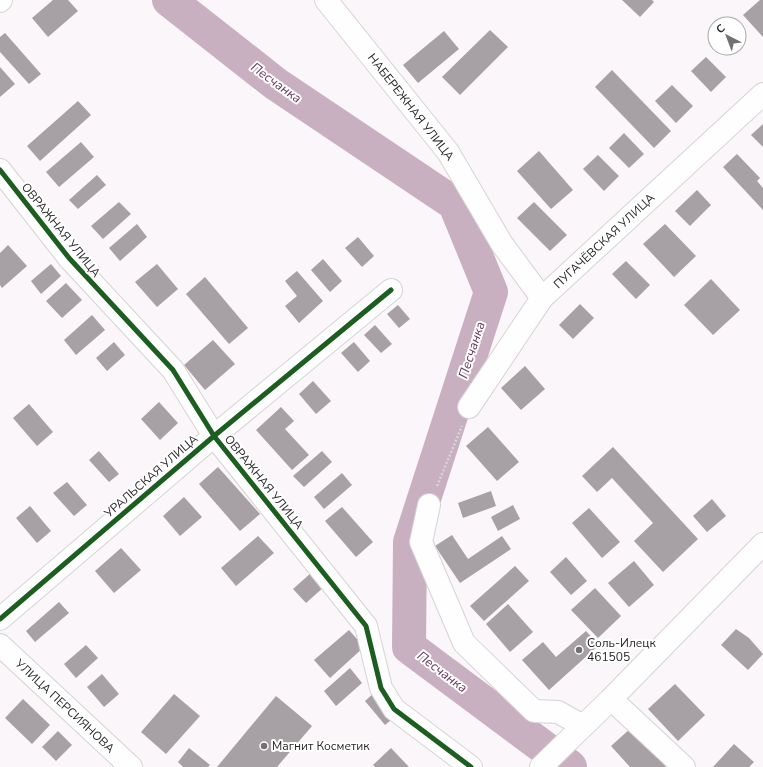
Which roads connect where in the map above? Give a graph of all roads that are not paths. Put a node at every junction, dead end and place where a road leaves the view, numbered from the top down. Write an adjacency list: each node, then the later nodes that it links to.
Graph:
1 (328, 1): 5 (street, НАБЕРЕЖНАЯ УЛИЦА)
2 (763, 94): 5 (street, ПУГАЧЁВСКАЯ УЛИЦА)
3 (0, 170): 7 (street, ОВРАЖНАЯ УЛИЦА)
4 (391, 290): 7 (street, УРАЛЬСКАЯ УЛИЦА)
5 (542, 298): 6 (street, ПУГАЧЁВСКАЯ УЛИЦА)
6 (469, 407)
7 (214, 436): 10 (street, УРАЛЬСКАЯ УЛИЦА); 15 (street, ОВРАЖНАЯ УЛИЦА)
8 (430, 505): 13 (street)
9 (763, 544): 12 (street)
10 (0, 619)
11 (0, 645): 14 (street, УЛИЦА ПЕРСИЯНОВА)
12 (611, 699): 13 (street); 17 (street)
13 (579, 731): 16 (street)
14 (131, 767)
15 (470, 767)
16 (541, 767)
17 (684, 767)

